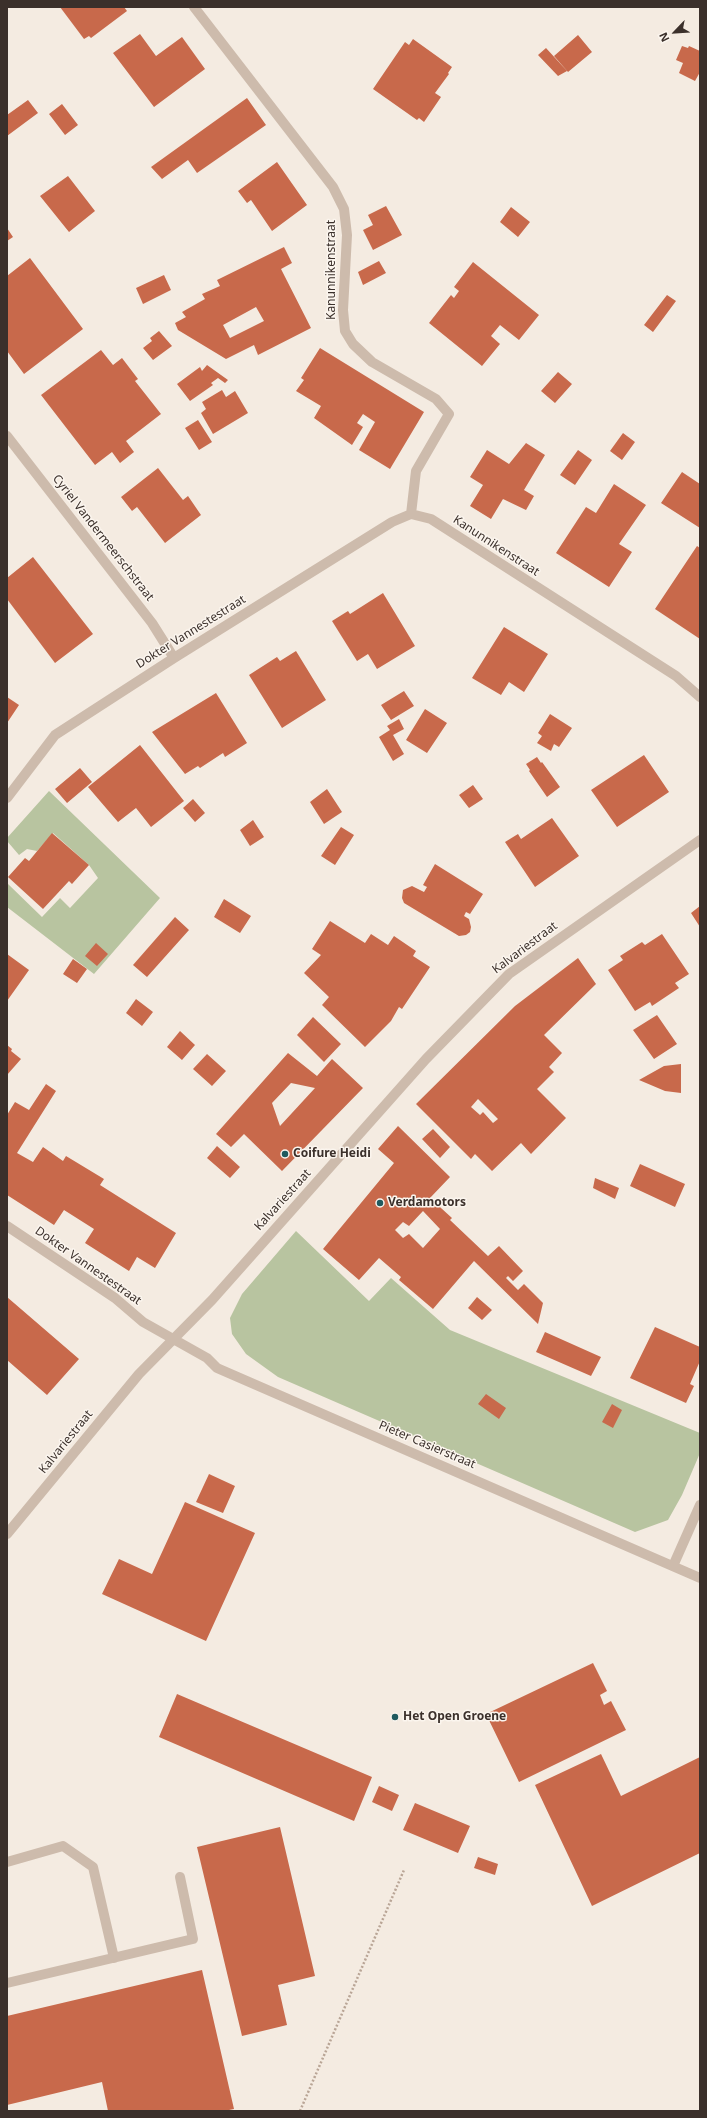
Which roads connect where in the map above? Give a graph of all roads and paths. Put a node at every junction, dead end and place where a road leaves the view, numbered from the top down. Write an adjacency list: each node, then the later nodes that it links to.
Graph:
1 (194, 7): 3 (street, Kanunnikenstraat)
2 (7, 436): 4 (street, Cyriel Vandermeerschstraat)
3 (411, 514): 4 (street, Dokter Vannestestraat); 5 (street, Kanunnikenstraat)
4 (174, 658): 6 (street, Dokter Vannestestraat)
5 (700, 697)
6 (7, 798)
7 (700, 840): 9 (street, Kalvariestraat)
8 (7, 1226): 9 (street, Dokter Vannestestraat)
9 (174, 1341): 11 (street, Kalvariestraat); 12 (street, Pieter Casierstraat)
10 (700, 1505): 12 (street)
11 (7, 1534)
12 (673, 1566): 13 (street, Pieter Casierstraat)
13 (700, 1578)
14 (7, 1862): 17 (street)
15 (404, 1870): 19 (path)
16 (180, 1877): 17 (street)
17 (114, 1958): 18 (street)
18 (7, 1983)
19 (300, 2111)

